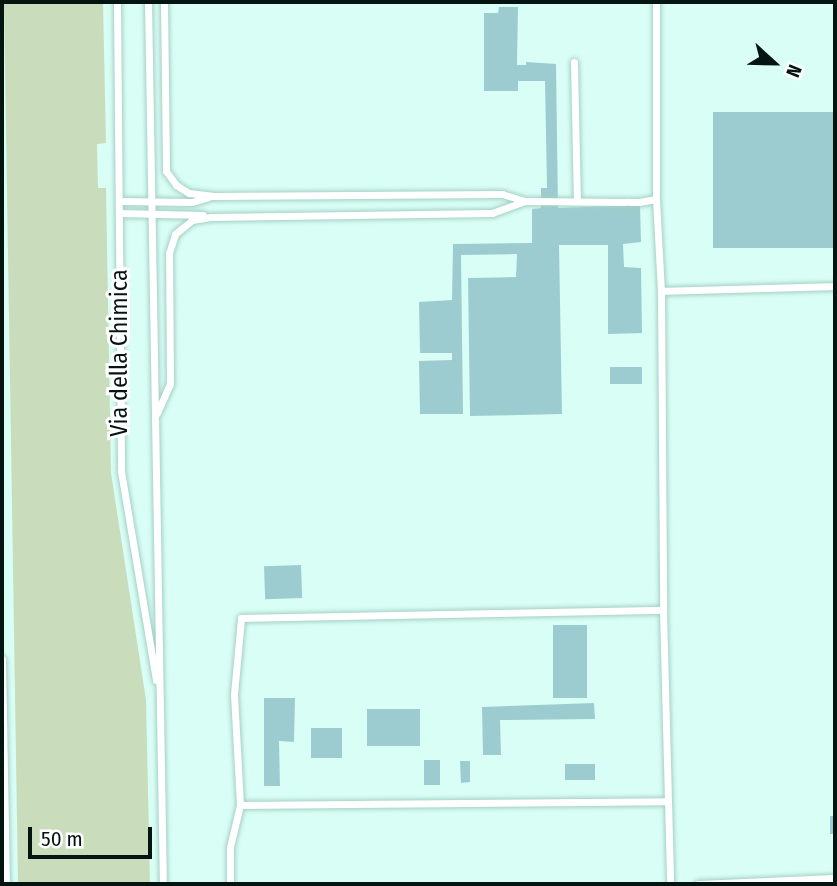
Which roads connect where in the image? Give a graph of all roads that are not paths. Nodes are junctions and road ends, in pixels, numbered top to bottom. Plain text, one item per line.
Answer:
1 (117, 2) edge
2 (148, 2) edge
3 (164, 2) edge
4 (656, 2) edge
5 (574, 62) dead end
6 (212, 196) junction
7 (656, 199) junction
8 (119, 201) junction
9 (525, 201) junction
10 (577, 201) junction
11 (151, 202) junction
12 (120, 213) junction
13 (151, 213) junction
14 (211, 217) junction
15 (835, 286) edge
16 (661, 291) junction
17 (155, 417) junction
18 (663, 610) junction
19 (2, 659) edge
20 (160, 701) junction
21 (666, 801) junction
22 (240, 805) junction
23 (4, 849) edge
24 (835, 877) edge
25 (6, 884) edge
26 (163, 884) edge
27 (230, 884) edge
28 (670, 884) edge
29 (698, 884) edge

1 - 8 lane, Via della Chimica
2 - 11 lane, Via della Chimica
3 - 6 lane
4 - 7 lane
5 - 10 lane
6 - 9 lane
6 - 11 lane
7 - 10 lane
7 - 16 lane
8 - 11 lane
8 - 12 lane, Via della Chimica
9 - 10 lane
9 - 14 lane
11 - 13 lane, Via della Chimica
12 - 13 lane
12 - 20 lane, Via della Chimica
13 - 14 lane
13 - 17 lane, Via della Chimica
14 - 17 lane
15 - 16 lane
16 - 18 lane
17 - 20 lane, Via della Chimica
18 - 21 lane
18 - 22 lane
19 - 23 lane
20 - 26 lane, Via della Chimica
21 - 22 lane
21 - 28 lane
22 - 27 lane
23 - 25 lane
24 - 29 lane

